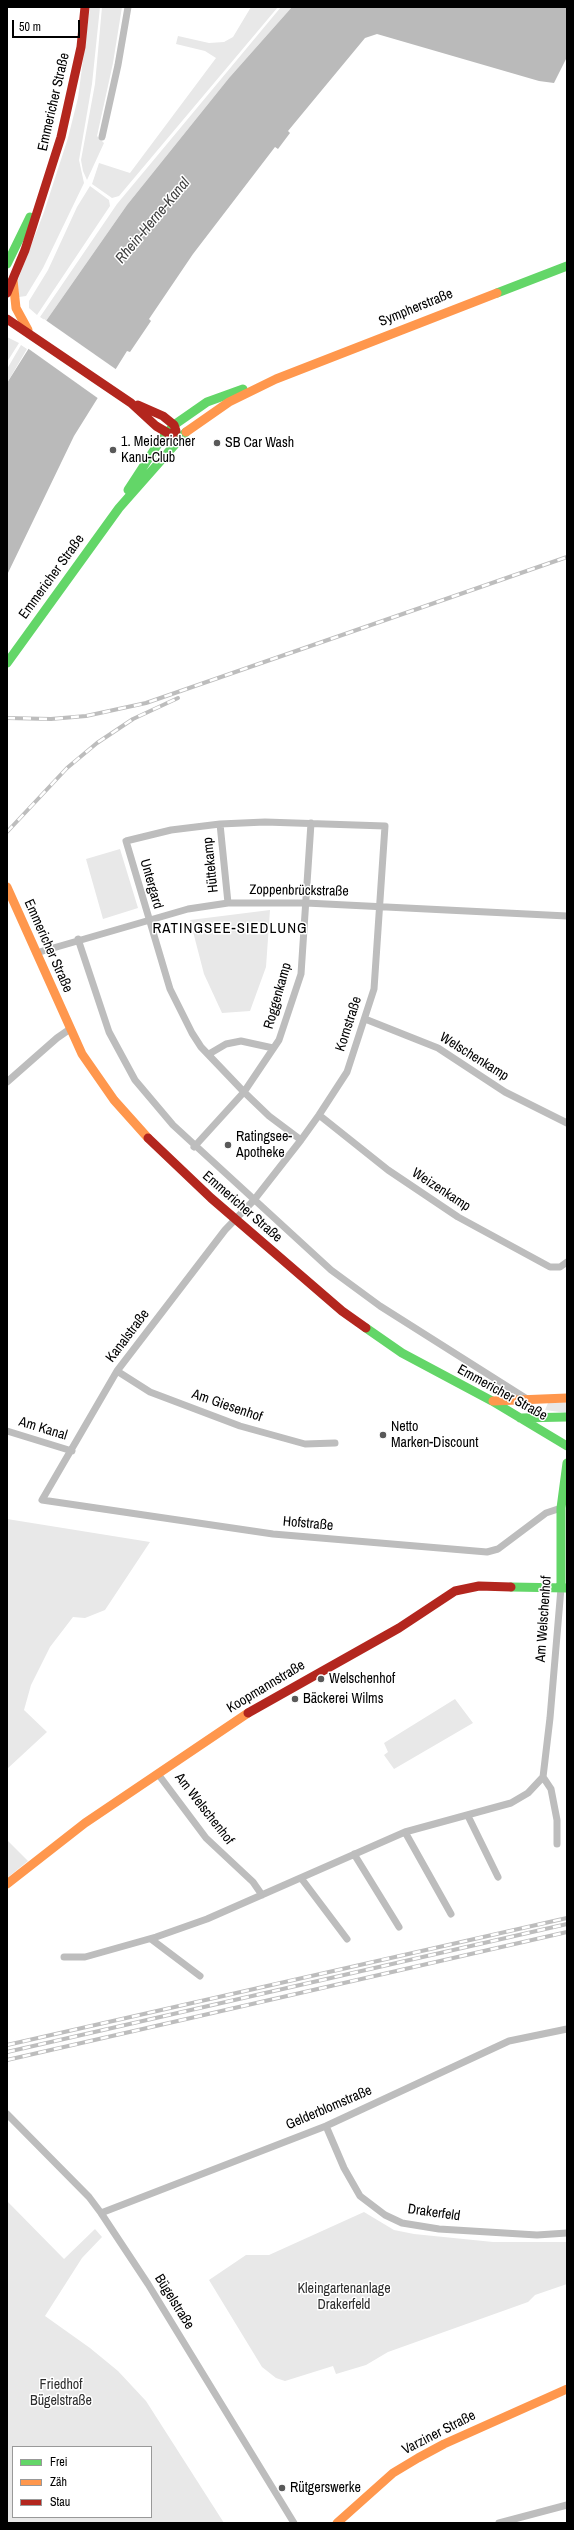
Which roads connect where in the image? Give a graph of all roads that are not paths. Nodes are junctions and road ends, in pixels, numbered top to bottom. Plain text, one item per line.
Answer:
1 (85, 7) edge
2 (128, 7) edge
3 (102, 137) dead end
4 (48, 178) junction
5 (7, 264) edge
6 (567, 266) edge
7 (14, 278) junction
8 (7, 293) edge
9 (7, 319) edge
10 (24, 326) junction
11 (276, 379) junction
12 (131, 403) junction
13 (174, 425) junction
14 (166, 434) junction
15 (179, 438) junction
16 (119, 508) junction
17 (7, 663) edge
18 (311, 823) junction
19 (220, 824) junction
20 (385, 826) joint
21 (7, 887) edge
22 (228, 903) junction
23 (306, 903) junction
24 (379, 907) junction
25 (567, 916) edge
26 (148, 920) junction
27 (78, 939) junction
28 (36, 953) junction
29 (365, 1018) junction
30 (70, 1029) junction
31 (273, 1048) junction
32 (209, 1054) junction
33 (7, 1082) edge
34 (244, 1092) junction
35 (319, 1115) junction
36 (567, 1123) edge
37 (301, 1140) junction
38 (194, 1147) junction
39 (254, 1200) junction
40 (235, 1219) junction
41 (567, 1262) edge
42 (117, 1370) junction
43 (506, 1386) junction
44 (567, 1398) edge
45 (529, 1400) junction
46 (504, 1404) junction
47 (567, 1417) edge
48 (520, 1418) junction
49 (7, 1432) edge
50 (335, 1443) dead end
51 (567, 1446) edge
52 (72, 1451) junction
53 (567, 1463) edge
54 (42, 1500) joint
55 (561, 1508) junction
56 (564, 1588) edge
57 (158, 1774) junction
58 (543, 1777) junction
59 (468, 1816) junction
60 (404, 1832) junction
61 (557, 1844) dead end
62 (354, 1854) junction
63 (498, 1877) dead end
64 (302, 1878) junction
65 (7, 1884) edge
66 (262, 1895) junction
67 (450, 1914) dead end
68 (399, 1927) dead end
69 (152, 1939) junction
70 (347, 1939) dead end
71 (64, 1957) dead end
72 (200, 1976) dead end
73 (567, 2029) edge
74 (7, 2114) edge
75 (326, 2126) junction
76 (102, 2213) junction
77 (567, 2233) edge
78 (567, 2388) edge
79 (567, 2505) edge
80 (294, 2523) edge
81 (337, 2523) edge
82 (499, 2523) edge

1 - 4 main road, Emmericher Straße
2 - 3 street
4 - 5 main road, Emmericher Straße
4 - 7 main road, Emmericher Straße
6 - 11 main road, Sympherstraße
7 - 8 main road, Emmericher Straße
7 - 10 main road, Emmericher Straße
9 - 10 main road
10 - 12 main road
11 - 13 main road, Sympherstraße
11 - 15 main road, Sympherstraße
12 - 13 main road
12 - 14 main road
13 - 14 main road, Emmericher Straße
13 - 15 main road
14 - 15 main road
14 - 16 main road, Emmericher Straße
15 - 16 main road, Emmericher Straße
16 - 17 main road, Emmericher Straße
18 - 19 street, Untergard
18 - 20 street, Untergard
18 - 23 street, Roggenkamp
19 - 22 street, Hüttekamp
19 - 26 street, Untergard
20 - 24 street, Kornstraße
21 - 28 main road, Emmericher Straße
22 - 23 street, Zoppenbrückstraße
22 - 26 street, Zoppenbrückstraße
23 - 24 street, Zoppenbrückstraße
23 - 31 street, Roggenkamp
24 - 25 street, Zoppenbrückstraße
24 - 29 street, Kornstraße
26 - 27 street, Zoppenbrückstraße
26 - 32 street, Untergard
27 - 28 street, Zoppenbrückstraße
27 - 38 street, Emmericher Straße
28 - 30 main road, Emmericher Straße
29 - 35 street, Kornstraße
29 - 36 street, Welschenkamp
30 - 33 street
30 - 40 main road, Emmericher Straße
31 - 32 street
31 - 34 street, Roggenkamp
32 - 34 street, Untergard
34 - 37 street, Untergard
34 - 38 street, Roggenkamp
35 - 37 street, Kornstraße
35 - 41 street, Weizenkamp
37 - 39 street, Kornstraße
38 - 39 street, Emmericher Straße
39 - 40 street, Kanalstraße
39 - 43 street, Emmericher Straße
40 - 42 street, Kanalstraße
40 - 46 main road, Emmericher Straße
42 - 50 street, Am Giesenhof
42 - 52 street, Kanalstraße
43 - 45 street, Emmericher Straße
43 - 46 street
44 - 45 main road
45 - 46 main road
45 - 48 main road
46 - 48 main road, Emmericher Straße
47 - 48 main road
48 - 51 main road, Emmericher Straße
49 - 52 street, Am Kanal
52 - 54 street, Kanalstraße
53 - 55 main road, Am Welschenhof
54 - 55 street, Hofstraße
55 - 56 main road, Am Welschenhof
56 - 57 main road, Koopmannstraße
56 - 58 street, Am Welschenhof
57 - 65 main road, Koopmannstraße
57 - 66 street, Am Welschenhof
58 - 59 street
58 - 61 street
59 - 60 street
59 - 63 street
60 - 62 street
60 - 67 street
62 - 64 street
62 - 68 street
64 - 66 street
64 - 70 street
66 - 69 street
69 - 71 street
69 - 72 street
73 - 75 street, Gelderblomstraße
74 - 76 street, Bügelstraße
75 - 76 street, Gelderblomstraße
75 - 77 street, Drakerfeld
76 - 80 street, Bügelstraße
78 - 81 main road, Varziner Straße
79 - 82 street

